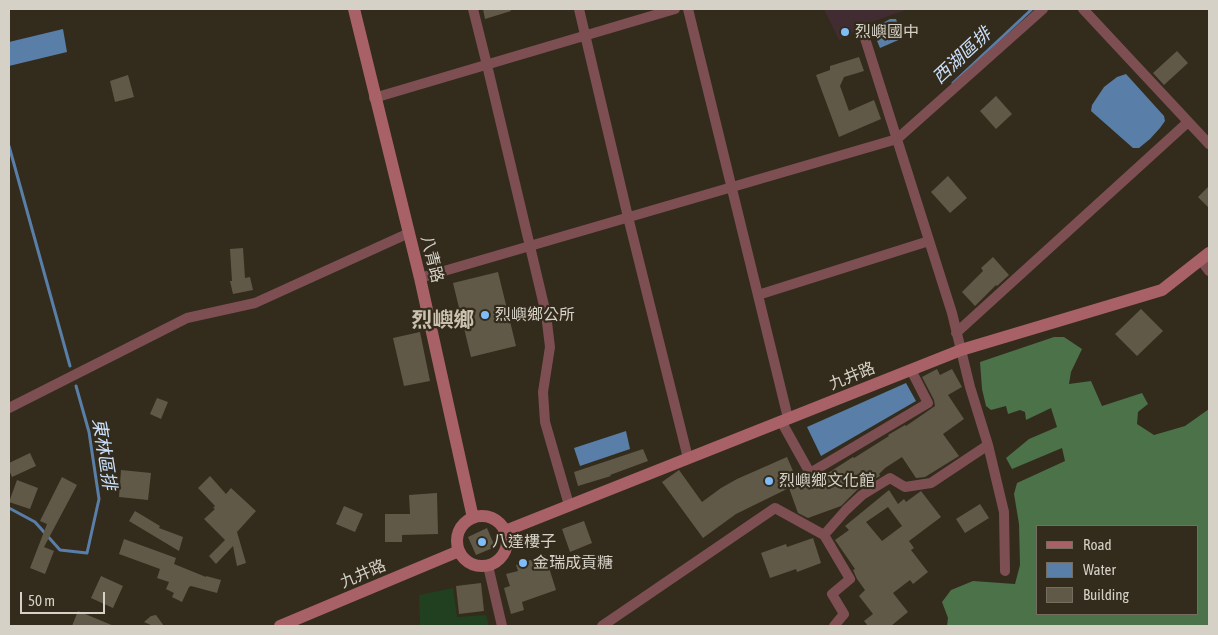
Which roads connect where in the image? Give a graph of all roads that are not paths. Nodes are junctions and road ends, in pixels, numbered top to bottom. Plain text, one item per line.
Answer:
1 (354, 9) edge
2 (472, 9) edge
3 (579, 9) edge
4 (675, 9) edge
5 (688, 9) edge
6 (1042, 9) edge
7 (1083, 9) edge
8 (863, 32) dead end
9 (586, 35) junction
10 (488, 64) junction
11 (374, 98) junction
12 (1188, 122) junction
13 (897, 139) junction
14 (1209, 144) edge
15 (731, 188) junction
16 (628, 217) junction
17 (409, 233) junction
18 (929, 241) junction
19 (531, 246) junction
20 (1205, 256) edge
21 (1209, 271) edge
22 (420, 278) junction
23 (758, 296) junction
24 (956, 333) junction
25 (961, 350) junction
26 (911, 370) junction
27 (9, 408) edge
28 (785, 420) junction
29 (988, 445) junction
30 (688, 458) junction
31 (569, 505) junction
32 (473, 518) junction
33 (505, 531) junction
34 (824, 535) junction
35 (459, 551) junction
36 (488, 566) junction
37 (1005, 571) dead end
38 (280, 626) edge
39 (502, 626) edge
40 (602, 626) edge
41 (834, 626) edge

1 - 11 main road, 八青路
2 - 10 street
3 - 9 street
4 - 9 street
5 - 15 street
6 - 13 street
7 - 12 street
8 - 13 street
9 - 10 street
9 - 16 street
10 - 11 street
10 - 19 street
11 - 17 main road, 八青路
12 - 14 street
12 - 24 street
13 - 15 street
13 - 18 street
15 - 16 street
15 - 23 street
16 - 19 street
16 - 30 street
17 - 22 main road, 八青路
17 - 27 street
18 - 23 street
18 - 24 street
19 - 22 street
19 - 31 street
20 - 21 street
20 - 25 main road, 九井路
22 - 32 main road, 八青路
23 - 28 street
24 - 25 street
25 - 26 main road, 九井路
25 - 29 street
26 - 28 main road, 九井路
26 - 28 street
28 - 30 main road, 九井路
29 - 34 street
29 - 37 street
30 - 31 main road, 九井路
31 - 33 main road, 九井路
32 - 33 main road
32 - 35 main road
33 - 36 main road
34 - 40 street
34 - 41 street
35 - 36 main road
35 - 38 main road, 九井路
36 - 39 street

